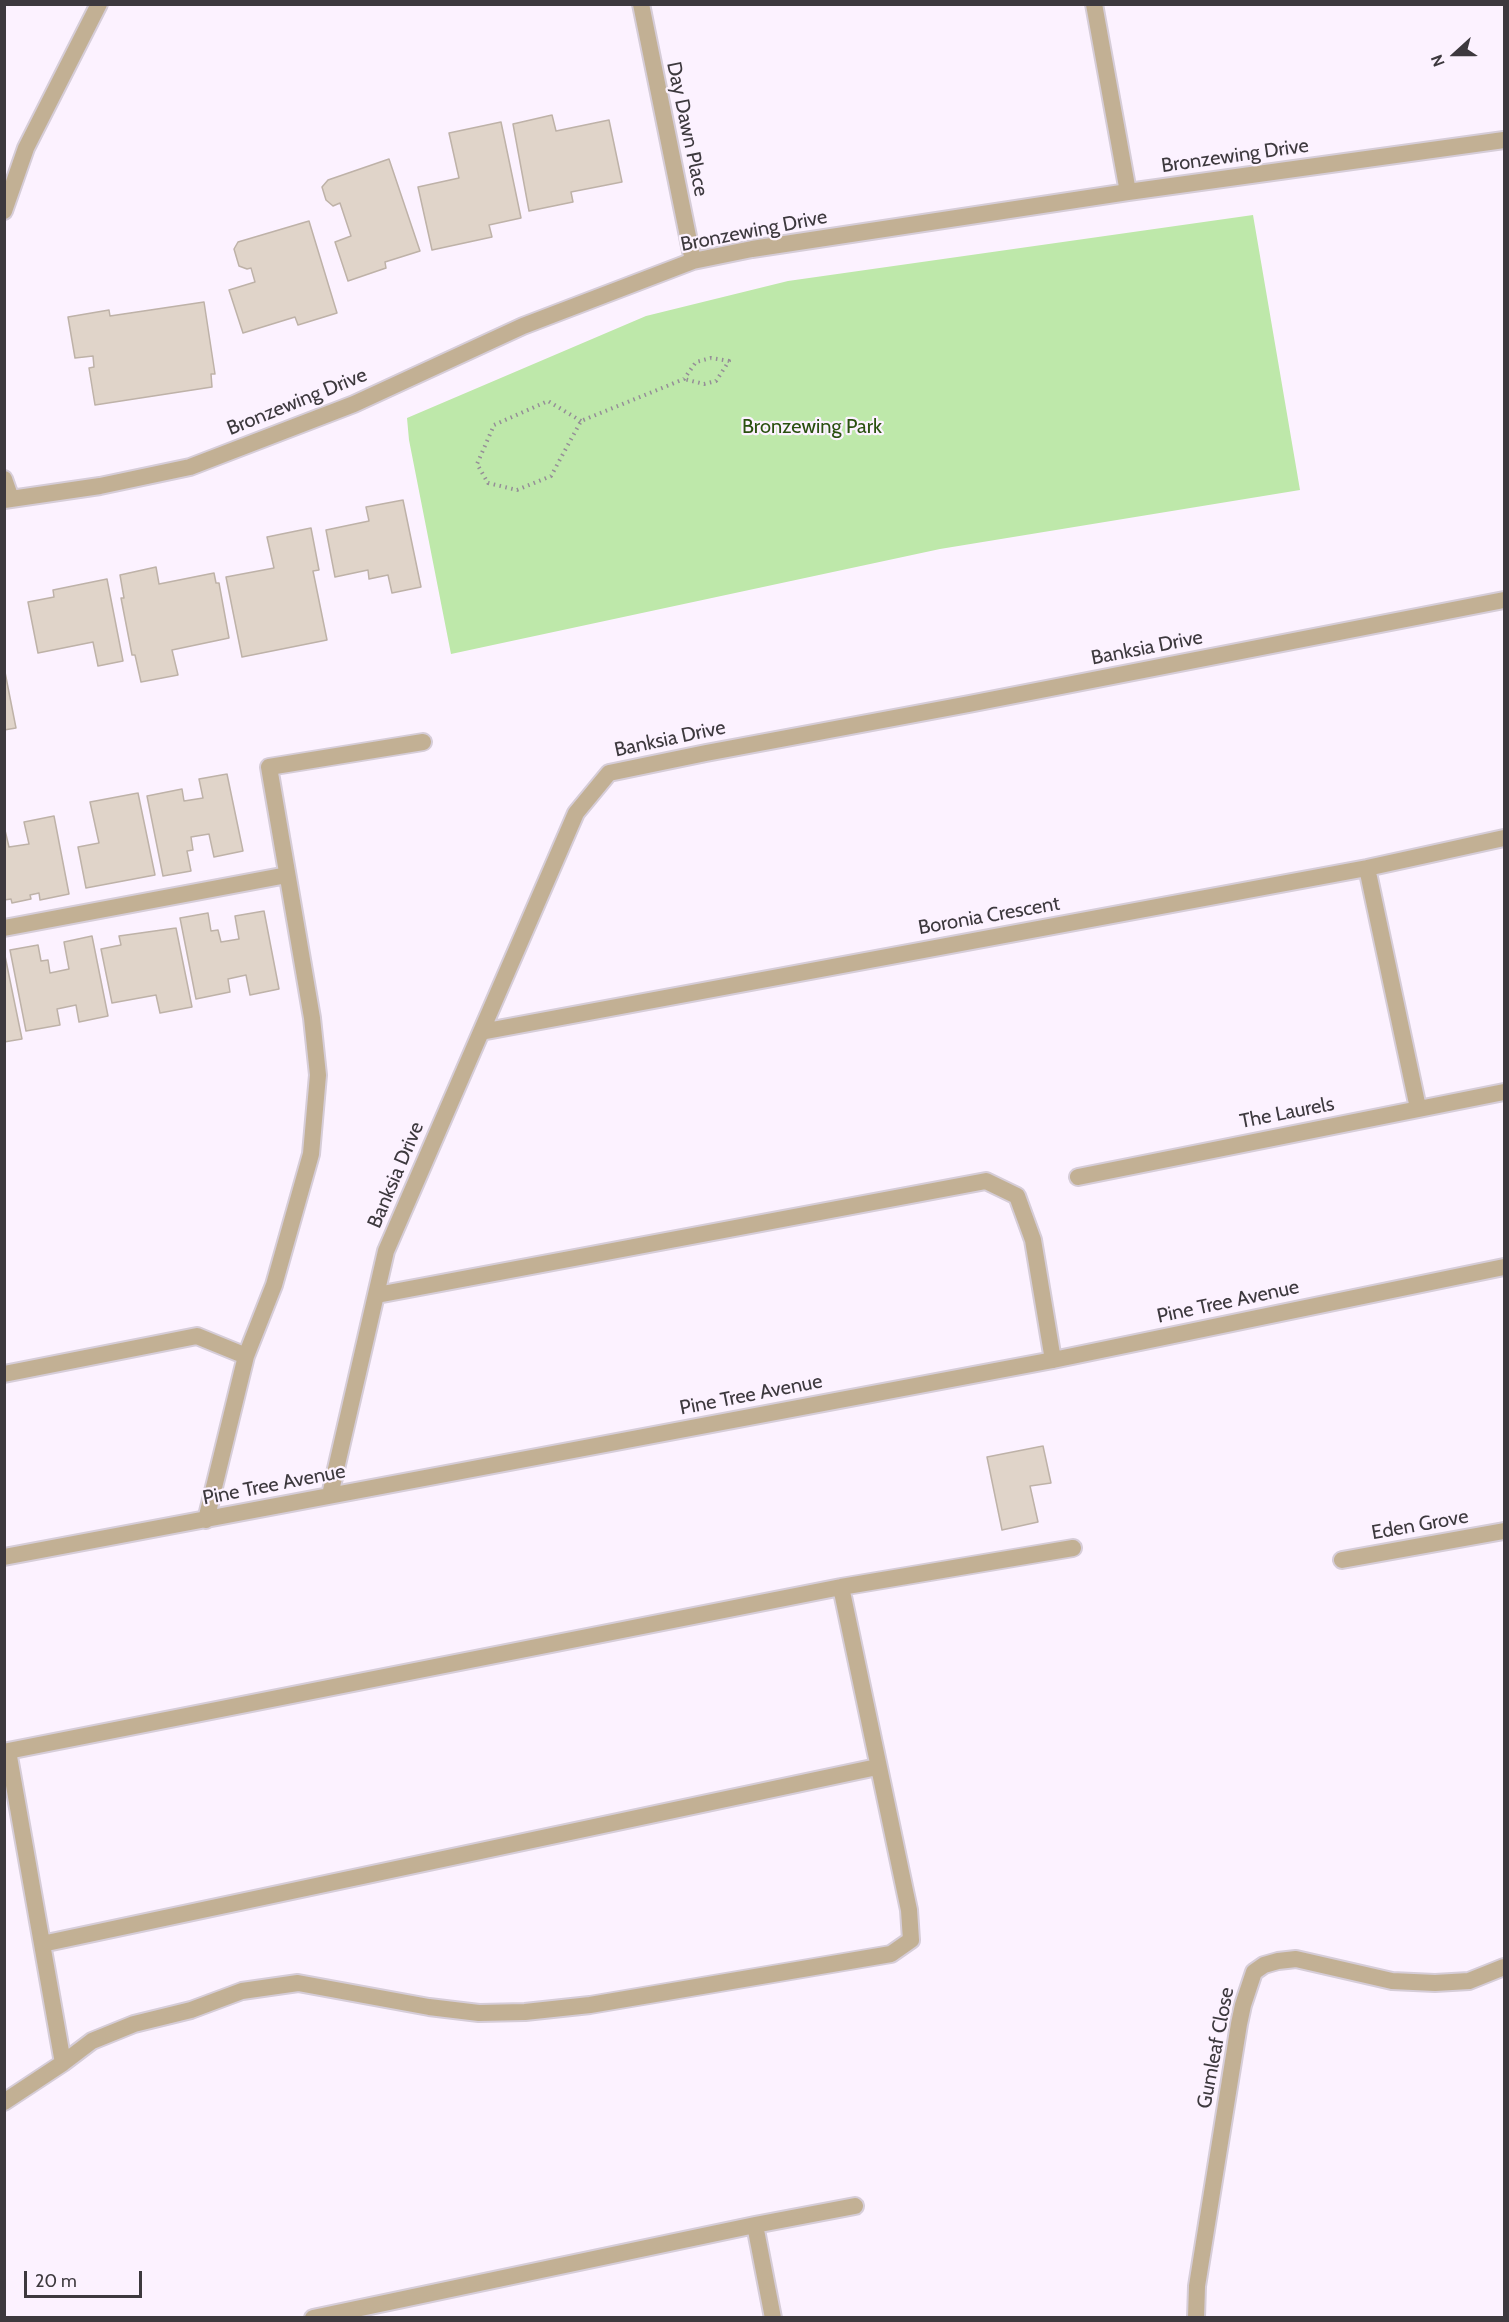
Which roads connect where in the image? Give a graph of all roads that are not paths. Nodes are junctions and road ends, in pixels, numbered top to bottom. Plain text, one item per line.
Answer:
1 (99, 4) edge
2 (641, 4) edge
3 (1094, 4) edge
4 (1504, 140) edge
5 (1128, 192) junction
6 (4, 210) edge
7 (693, 261) junction
8 (4, 479) edge
9 (8, 499) edge
10 (1504, 600) edge
11 (423, 742) dead end
12 (1504, 838) edge
13 (1367, 868) junction
14 (287, 875) junction
15 (4, 928) edge
16 (481, 1032) junction
17 (1504, 1092) edge
18 (1418, 1108) junction
19 (1078, 1177) dead end
20 (1504, 1267) edge
21 (377, 1295) junction
22 (246, 1356) junction
23 (1053, 1360) junction
24 (4, 1374) edge
25 (330, 1495) junction
26 (206, 1520) junction
27 (1504, 1531) edge
28 (1073, 1548) dead end
29 (4, 1557) edge
30 (1342, 1560) dead end
31 (841, 1587) junction
32 (877, 1767) junction
33 (42, 1944) junction
34 (1504, 1967) edge
35 (63, 2063) junction
36 (4, 2102) edge
37 (855, 2206) dead end
38 (755, 2225) junction
39 (313, 2318) edge
40 (773, 2318) edge
41 (1196, 2318) edge

1 - 6 street
2 - 7 street, Day Dawn Place
3 - 5 street
4 - 5 street, Bronzewing Drive
5 - 7 street, Bronzewing Drive
7 - 9 street, Bronzewing Drive
8 - 9 street, Bronzewing Drive
10 - 16 street, Banksia Drive
11 - 14 street
12 - 13 street, Boronia Crescent
13 - 16 street, Boronia Crescent
13 - 18 street
14 - 15 street
14 - 22 street
16 - 21 street, Banksia Drive
17 - 18 street, The Laurels
18 - 19 street, The Laurels
20 - 23 street, Pine Tree Avenue
21 - 23 street
21 - 25 street, Banksia Drive
22 - 24 street
22 - 26 street
23 - 25 street, Pine Tree Avenue
25 - 26 street, Pine Tree Avenue
26 - 29 street, Pine Tree Avenue
27 - 30 street, Eden Grove
28 - 31 street
31 - 32 street
31 - 33 street
32 - 33 street
32 - 35 street
33 - 35 street
34 - 41 street, Gumleaf Close
35 - 36 street
37 - 38 street
38 - 39 street
38 - 40 street

